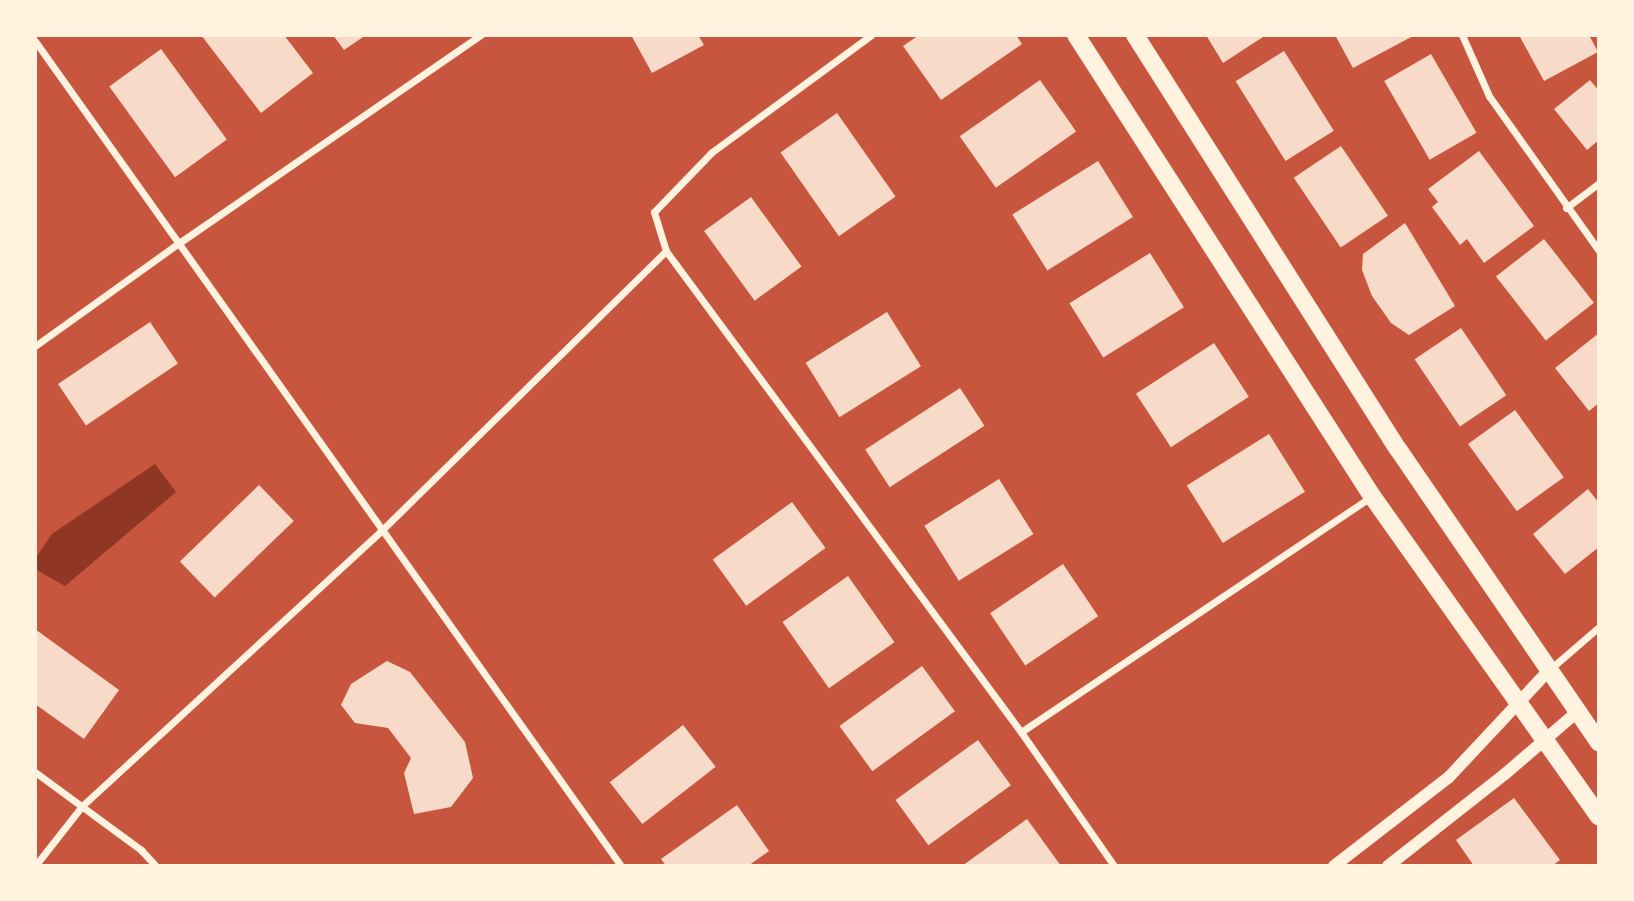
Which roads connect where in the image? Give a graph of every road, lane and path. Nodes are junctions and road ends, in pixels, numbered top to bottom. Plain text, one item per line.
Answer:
1 (481, 35) edge
2 (871, 35) edge
3 (1076, 35) edge
4 (1135, 35) edge
5 (1462, 35) edge
6 (35, 41) edge
7 (1599, 183) edge
8 (1566, 208) junction
9 (179, 243) junction
10 (666, 251) junction
11 (1599, 251) edge
12 (35, 346) edge
13 (1372, 496) junction
14 (383, 529) junction
15 (1599, 627) edge
16 (1549, 670) junction
17 (1518, 700) junction
18 (1577, 712) junction
19 (1021, 732) junction
20 (1545, 740) junction
21 (1599, 743) edge
22 (35, 772) edge
23 (82, 806) junction
24 (1599, 817) edge
25 (35, 866) edge
26 (156, 866) edge
27 (621, 866) edge
28 (1114, 866) edge
29 (1334, 866) edge
30 (1388, 866) edge

1 - 9 street
2 - 10 street
3 - 13 main road
4 - 16 main road
5 - 8 street
6 - 9 street
7 - 8 street
8 - 11 street
9 - 12 street
9 - 14 street
10 - 14 street
10 - 19 street
13 - 17 main road
13 - 19 street
14 - 23 street
14 - 27 street
15 - 16 street
16 - 17 street
16 - 18 main road
17 - 20 main road
17 - 29 street
18 - 20 street
18 - 21 main road
19 - 28 street
20 - 24 main road
20 - 30 street
22 - 23 street
23 - 25 street
23 - 26 street

